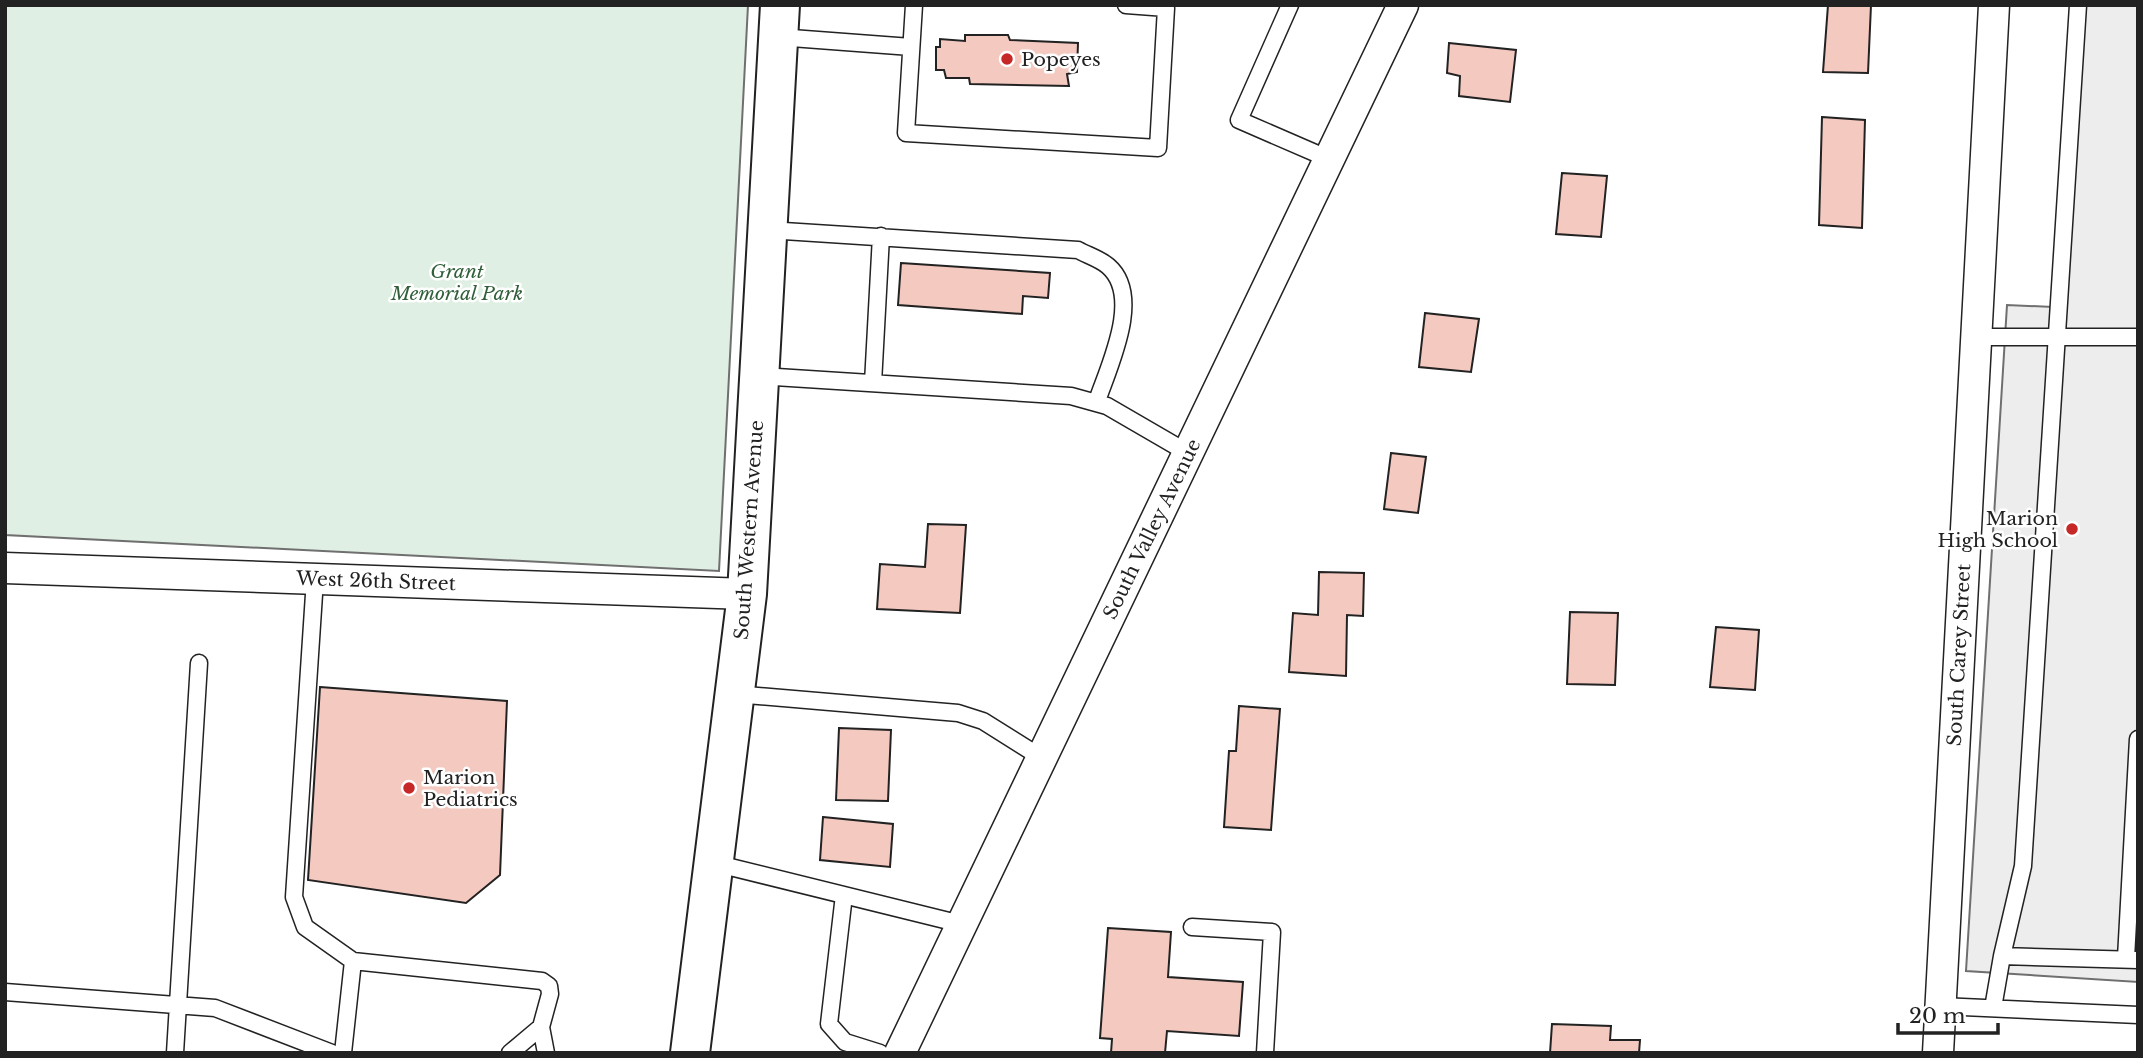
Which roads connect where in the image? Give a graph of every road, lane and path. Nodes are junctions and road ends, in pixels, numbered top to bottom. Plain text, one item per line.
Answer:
1 (914, 5) edge
2 (1126, 5) edge
3 (1290, 5) edge
4 (1403, 5) edge
5 (1994, 5) edge
6 (2078, 5) edge
7 (1166, 6) edge
8 (779, 21) edge
9 (911, 47) junction
10 (1329, 159) junction
11 (768, 230) junction
12 (881, 236) junction
13 (1976, 337) junction
14 (2057, 337) junction
15 (2138, 337) edge
16 (760, 376) junction
17 (873, 383) junction
18 (1097, 401) junction
19 (1188, 453) junction
20 (5, 568) edge
21 (315, 579) junction
22 (747, 594) junction
23 (199, 663) dead end
24 (735, 694) junction
25 (2138, 739) edge
26 (1042, 758) junction
27 (714, 863) junction
28 (844, 895) junction
29 (961, 924) junction
30 (1192, 927) dead end
31 (2002, 956) junction
32 (2132, 959) edge
33 (353, 961) junction
34 (5, 992) edge
35 (177, 1004) junction
36 (1941, 1006) junction
37 (1993, 1008) junction
38 (2138, 1015) edge
39 (541, 1027) junction
40 (174, 1053) edge
41 (332, 1053) edge
42 (343, 1053) edge
43 (510, 1053) edge
44 (546, 1053) edge
45 (690, 1053) edge
46 (880, 1053) edge
47 (900, 1053) edge
48 (1265, 1053) edge
49 (1938, 1053) edge

1 - 9 lane
2 - 7 lane
3 - 10 lane
4 - 10 street, South Valley Avenue
5 - 13 street, South Carey Street
6 - 14 lane
7 - 9 lane
8 - 9 lane
8 - 11 highway, South Western Avenue
10 - 19 street, South Valley Avenue
11 - 12 lane
11 - 16 highway, South Western Avenue
12 - 17 lane
12 - 18 lane
13 - 14 lane
13 - 36 street, South Carey Street
14 - 15 lane
14 - 31 lane
16 - 17 lane
16 - 22 highway, South Western Avenue
17 - 18 lane
18 - 19 lane
19 - 26 street, South Valley Avenue
20 - 21 street, West 26th Street
21 - 22 street, West 26th Street
21 - 33 lane
22 - 24 highway, South Western Avenue
23 - 35 lane
24 - 26 lane
24 - 27 highway, South Western Avenue
25 - 32 lane
26 - 29 street, South Valley Avenue
27 - 28 lane
27 - 45 highway, South Western Avenue
28 - 29 lane
28 - 46 lane
29 - 47 street, South Valley Avenue
30 - 48 lane
31 - 32 lane
31 - 37 lane
33 - 39 lane
33 - 42 lane
34 - 35 lane
35 - 40 lane
35 - 41 lane
36 - 37 lane
36 - 49 street, South Carey Street
37 - 38 lane
39 - 43 lane
39 - 44 lane

